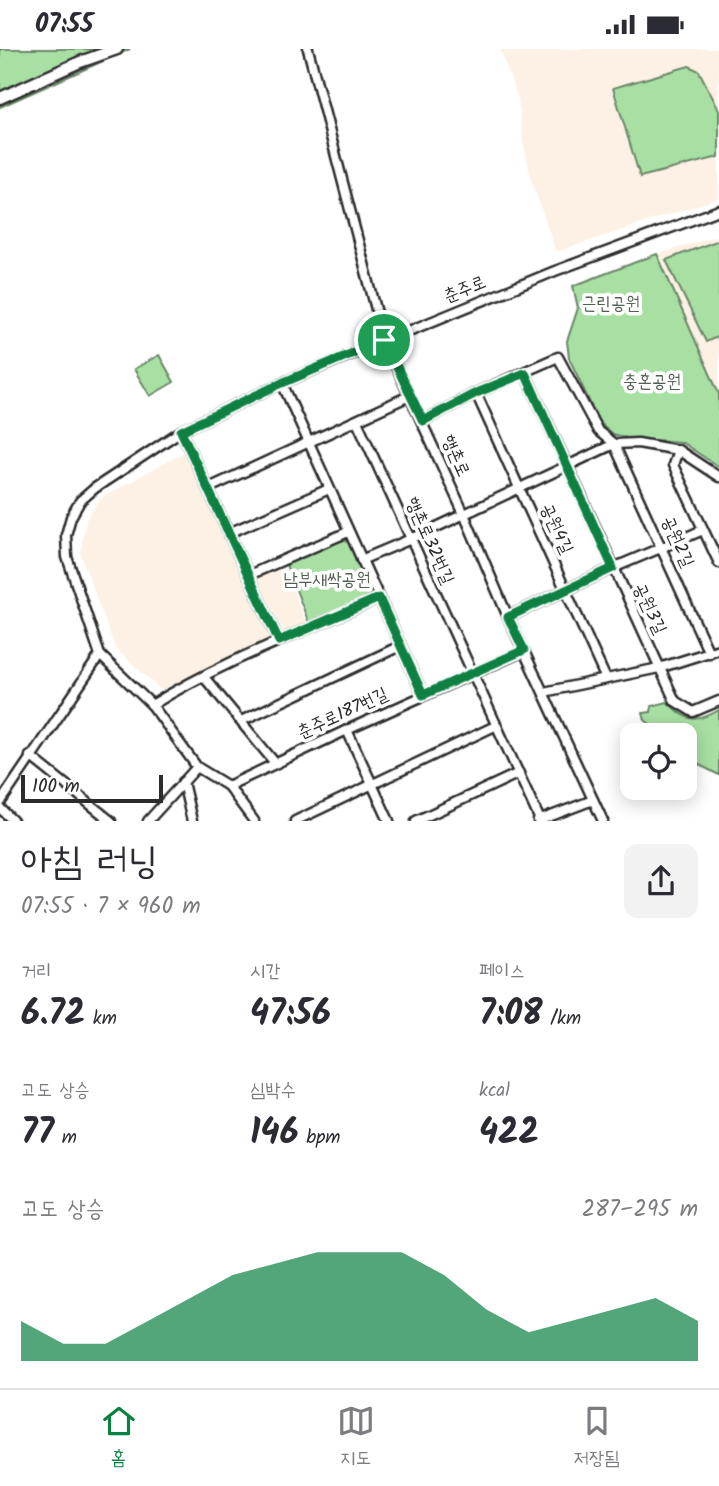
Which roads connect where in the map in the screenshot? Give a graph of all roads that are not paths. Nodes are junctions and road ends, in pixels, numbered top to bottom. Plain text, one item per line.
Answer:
1 (117, 49) edge
2 (308, 49) edge
3 (0, 98) edge
4 (719, 210) edge
5 (384, 340) junction
6 (525, 373) junction
7 (282, 383) junction
8 (476, 393) junction
9 (409, 396) junction
10 (357, 421) junction
11 (423, 421) junction
12 (181, 431) junction
13 (307, 443) junction
14 (614, 444) junction
15 (678, 450) junction
16 (567, 468) junction
17 (719, 478) edge
18 (209, 488) junction
19 (329, 489) junction
20 (520, 489) junction
21 (464, 514) junction
22 (703, 530) junction
23 (348, 532) junction
24 (229, 533) junction
25 (411, 539) junction
26 (662, 547) junction
27 (361, 560) junction
28 (719, 563) edge
29 (613, 568) junction
30 (249, 575) junction
31 (567, 591) junction
32 (379, 598) junction
33 (508, 617) junction
34 (279, 641) junction
35 (400, 646) junction
36 (719, 649) edge
37 (524, 650) junction
38 (709, 653) junction
39 (100, 655) junction
40 (659, 668) junction
41 (472, 675) junction
42 (204, 677) junction
43 (606, 679) junction
44 (544, 692) junction
45 (423, 695) junction
46 (719, 701) edge
47 (152, 705) junction
48 (241, 721) junction
49 (495, 726) junction
50 (346, 730) junction
51 (30, 756) junction
52 (275, 763) junction
53 (197, 767) junction
54 (519, 773) junction
55 (183, 782) junction
56 (372, 784) junction
57 (228, 786) junction
58 (2, 792) edge
59 (593, 800) junction
60 (0, 805) edge
61 (539, 820) edge
62 (13, 821) edge
63 (111, 821) edge
64 (148, 821) edge
65 (192, 821) edge
66 (254, 821) edge
67 (295, 821) edge
68 (389, 821) edge
69 (416, 821) edge
70 (603, 821) edge

1 - 3 street
2 - 5 street, 행촌로
4 - 5 street, 춘주로
5 - 7 street, 춘주로
5 - 9 street, 행촌로
6 - 8 street
6 - 14 street, 공원2길
6 - 16 street, 공원3길
7 - 12 street, 춘주로
7 - 13 street
8 - 11 street
8 - 20 street, 공원4길
9 - 10 street
9 - 11 street, 행촌로
10 - 13 street
10 - 25 street, 행촌로32번길
11 - 21 street, 행촌로
12 - 18 street
12 - 39 street, 춘주로
13 - 18 street
13 - 19 street
14 - 15 street
14 - 16 street
14 - 26 street, 공원2길
15 - 17 street
15 - 22 street
16 - 20 street
16 - 29 street, 공원3길
18 - 24 street
19 - 23 street
19 - 24 street
20 - 21 street
20 - 31 street, 공원4길
21 - 25 street
21 - 33 street, 행촌로
22 - 26 street
22 - 28 street
23 - 27 street
23 - 30 street
24 - 30 street
25 - 27 street
25 - 41 street, 행촌로32번길
26 - 29 street
26 - 38 street, 공원2길
27 - 32 street
29 - 31 street
29 - 40 street, 공원3길
30 - 34 street
31 - 33 street
31 - 43 street, 공원4길
32 - 34 street
32 - 35 street
33 - 37 street, 행촌로
34 - 42 street
35 - 45 street
35 - 48 street
36 - 38 street
37 - 41 street, 춘주로187번길
37 - 44 street, 행촌로
38 - 40 street
39 - 47 street, 춘주로
39 - 51 street
40 - 43 street
40 - 46 street, 공원3길
41 - 45 street, 춘주로187번길
41 - 49 street
42 - 47 street
42 - 48 street
43 - 44 street
44 - 59 street, 행촌로
45 - 50 street, 춘주로187번길
47 - 53 street, 춘주로
48 - 52 street
49 - 54 street
49 - 56 street
50 - 52 street, 춘주로187번길
50 - 56 street
51 - 58 street
51 - 63 street
52 - 57 street, 춘주로187번길
53 - 55 street
53 - 57 street, 춘주로
54 - 61 street
54 - 69 street
55 - 64 street
55 - 65 street
56 - 67 street
56 - 68 street
57 - 66 street, 춘주로
58 - 60 street
59 - 61 street
59 - 70 street, 행촌로
60 - 62 street

